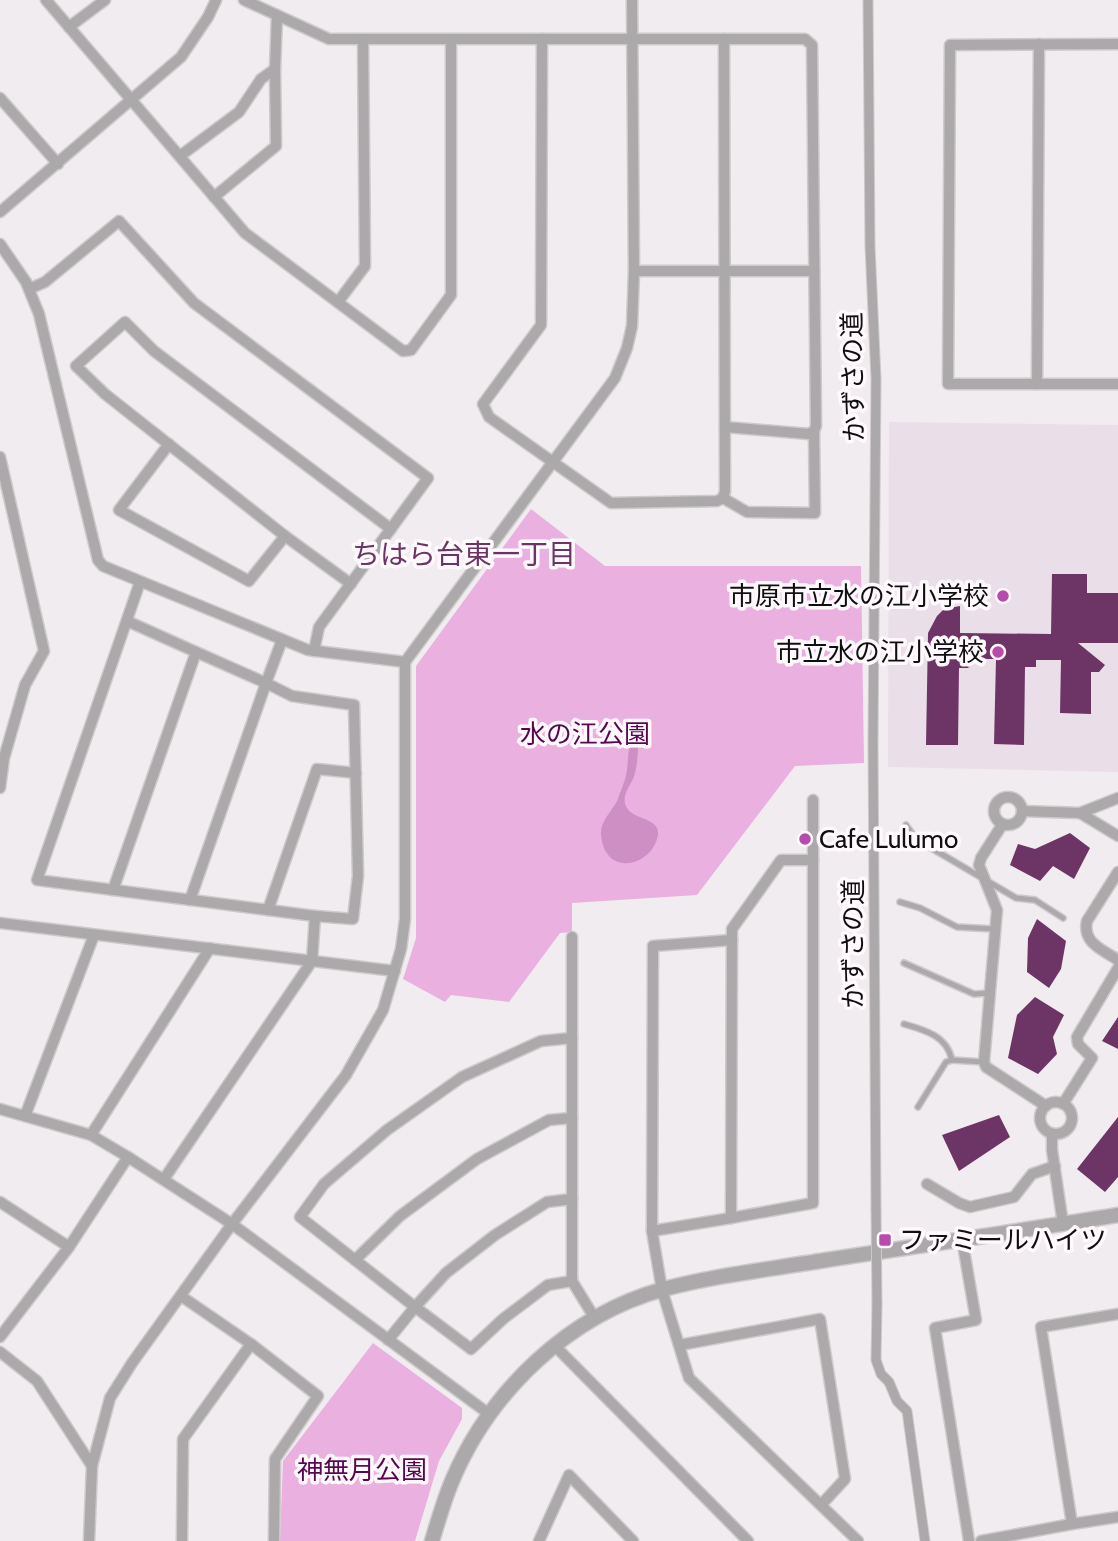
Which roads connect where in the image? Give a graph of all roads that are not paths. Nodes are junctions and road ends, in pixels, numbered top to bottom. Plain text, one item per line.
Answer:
1 (46, 0) edge
2 (105, 0) edge
3 (216, 0) edge
4 (244, 0) edge
5 (632, 0) edge
6 (868, 0) edge
7 (277, 15) junction
8 (69, 27) junction
9 (633, 38) junction
10 (724, 38) junction
11 (542, 39) junction
12 (363, 40) junction
13 (451, 40) junction
14 (1039, 44) junction
15 (1118, 44) edge
16 (275, 68) junction
17 (0, 98) edge
18 (132, 100) junction
19 (180, 156) junction
20 (58, 164) junction
21 (214, 197) junction
22 (0, 212) edge
23 (0, 244) edge
24 (634, 271) junction
25 (725, 271) junction
26 (814, 271) junction
27 (29, 289) junction
28 (338, 302) junction
29 (1037, 384) junction
30 (1118, 384) edge
31 (725, 427) junction
32 (814, 431) junction
33 (169, 444) junction
34 (0, 457) edge
35 (553, 463) junction
36 (723, 498) junction
37 (391, 529) junction
38 (285, 536) junction
39 (140, 582) junction
40 (351, 584) junction
41 (127, 621) junction
42 (282, 640) junction
43 (314, 651) junction
44 (196, 652) junction
45 (405, 662) junction
46 (266, 683) junction
47 (356, 774) junction
48 (0, 788) edge
49 (1118, 798) edge
50 (813, 800) dead end
51 (1022, 811) junction
52 (1080, 813) junction
53 (906, 825) dead end
54 (1002, 825) junction
55 (1118, 836) edge
56 (813, 860) junction
57 (1118, 872) edge
58 (982, 876) junction
59 (113, 890) junction
60 (190, 900) junction
61 (900, 902) dead end
62 (268, 910) junction
63 (315, 916) junction
64 (1063, 918) dead end
65 (0, 923) edge
66 (994, 929) junction
67 (94, 934) junction
68 (572, 937) dead end
69 (732, 940) junction
70 (210, 948) junction
71 (1118, 960) edge
72 (312, 961) junction
73 (904, 962) dead end
74 (1118, 968) edge
75 (395, 971) junction
76 (990, 993) junction
77 (904, 1024) dead end
78 (572, 1038) junction
79 (952, 1060) junction
80 (984, 1062) junction
81 (1063, 1104) junction
82 (1046, 1106) junction
83 (918, 1107) dead end
84 (0, 1109) edge
85 (24, 1116) junction
86 (572, 1118) junction
87 (1052, 1134) junction
88 (91, 1135) junction
89 (128, 1157) junction
90 (1055, 1166) junction
91 (164, 1180) junction
92 (927, 1184) dead end
93 (572, 1199) junction
94 (0, 1202) edge
95 (1118, 1215) edge
96 (731, 1218) junction
97 (232, 1224) junction
98 (1063, 1224) junction
99 (652, 1230) junction
100 (962, 1239) junction
101 (69, 1247) junction
102 (355, 1260) junction
103 (572, 1281) junction
104 (662, 1290) junction
105 (181, 1296) junction
106 (415, 1307) junction
107 (1118, 1314) edge
108 (594, 1317) junction
109 (0, 1337) edge
110 (388, 1340) junction
111 (251, 1344) junction
112 (554, 1345) junction
113 (680, 1345) junction
114 (0, 1352) edge
115 (489, 1414) junction
116 (92, 1466) junction
117 (821, 1505) junction
118 (1118, 1517) edge
119 (1072, 1524) junction
120 (89, 1541) edge
121 (182, 1541) edge
122 (274, 1541) edge
123 (433, 1541) edge
124 (539, 1541) edge
125 (633, 1541) edge
126 (748, 1541) edge
127 (858, 1541) edge
128 (925, 1541) edge
129 (969, 1541) edge
130 (981, 1541) edge

1 - 8 street
2 - 8 street
3 - 18 street
4 - 7 street
5 - 9 street
6 - 128 street, かずさの道, bridge
7 - 12 street
7 - 16 street
8 - 18 street
9 - 10 street
9 - 11 street
9 - 24 street
10 - 25 street
10 - 26 street
11 - 13 street
11 - 35 street
12 - 13 street
12 - 28 street
13 - 28 street
14 - 15 street
14 - 29 street
14 - 29 street
16 - 19 street
16 - 21 street
17 - 20 street
18 - 19 street
18 - 20 street
19 - 21 street
20 - 22 street
21 - 28 street
23 - 27 street
24 - 25 street
24 - 35 street
25 - 26 street
25 - 31 street
26 - 32 street
27 - 37 street
27 - 39 street
29 - 30 street
31 - 32 street
31 - 36 street
32 - 36 street
33 - 37 street
33 - 38 street
33 - 38 street
34 - 48 street
35 - 36 street
35 - 45 street
37 - 40 street
38 - 40 street
39 - 41 street
39 - 42 street
40 - 43 street
41 - 44 street
41 - 59 street
42 - 43 street
42 - 46 street
43 - 45 street
44 - 46 street
44 - 59 street
45 - 75 street
46 - 47 street
46 - 60 street
47 - 62 street
47 - 63 street
49 - 52 street
50 - 56 street
51 - 52 street
51 - 54 street
51 - 54 street
52 - 55 street
53 - 58 lane
54 - 58 street
56 - 69 street
56 - 96 street
57 - 71 street
58 - 64 lane
58 - 66 street
59 - 60 street
60 - 62 street
61 - 66 lane
62 - 63 street
63 - 72 street
65 - 67 street
66 - 76 street
67 - 70 street
67 - 85 street
68 - 78 street
69 - 96 street
69 - 99 street
70 - 72 street
70 - 88 street
72 - 75 street
72 - 91 street
73 - 76 lane
74 - 81 street
75 - 97 street
76 - 80 street
77 - 79 lane
78 - 86 street
78 - 102 street
79 - 80 lane
79 - 83 lane
80 - 82 street
81 - 82 street
81 - 87 street
82 - 87 street
84 - 85 street
85 - 88 street
86 - 93 street
86 - 102 street
87 - 90 street
88 - 89 street
89 - 91 street
89 - 101 street
90 - 92 street
90 - 98 street
91 - 97 street
93 - 103 street
93 - 106 street
94 - 101 street
95 - 98 street
96 - 99 street
97 - 105 street
97 - 110 street
98 - 100 street
99 - 104 street
100 - 104 street
100 - 129 street
101 - 109 street
102 - 106 street
103 - 106 street
103 - 108 street
104 - 108 street
104 - 113 street
105 - 111 street
105 - 116 street
106 - 110 street
107 - 119 street
108 - 112 street
110 - 115 street
111 - 121 street
111 - 122 street
112 - 115 street
112 - 126 street
113 - 117 street
113 - 117 street
114 - 116 street
115 - 123 street
116 - 120 street
117 - 127 street
118 - 119 street
119 - 130 street
124 - 125 street

